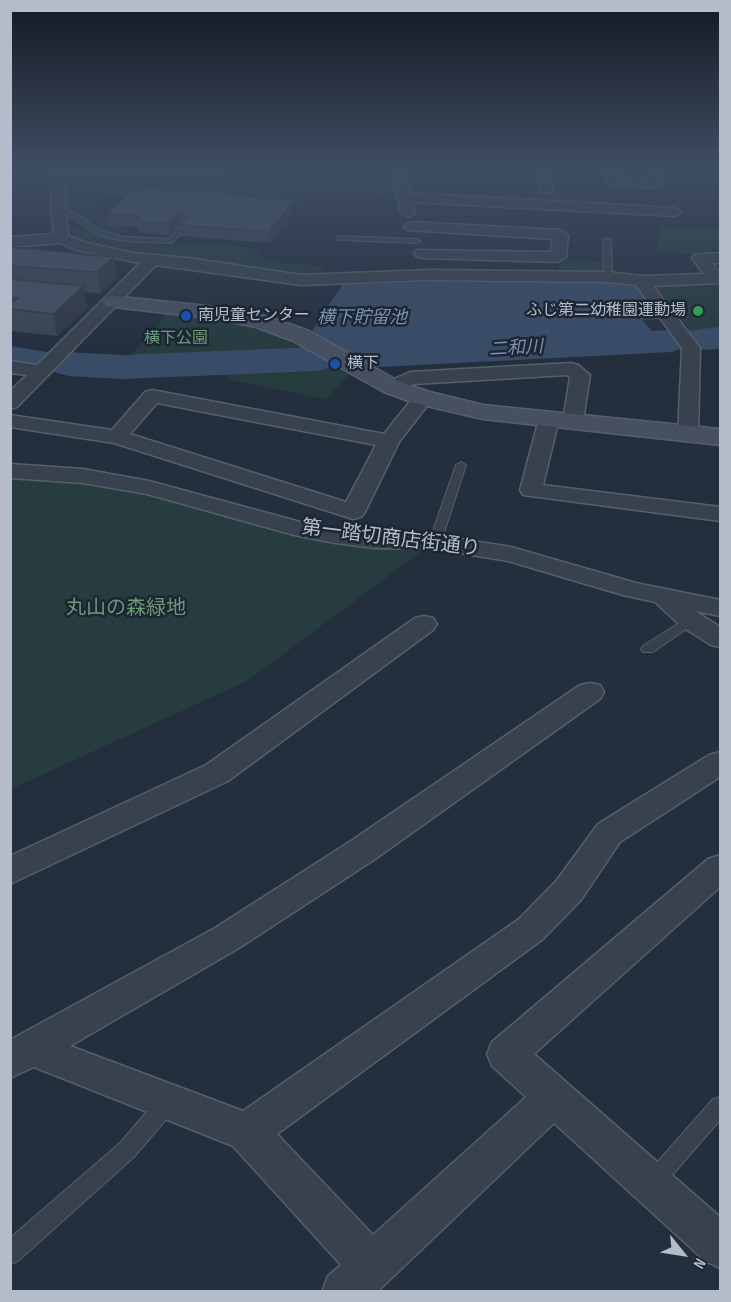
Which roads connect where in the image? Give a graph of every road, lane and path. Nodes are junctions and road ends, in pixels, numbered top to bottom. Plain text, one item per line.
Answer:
1 (61, 229) edge
2 (95, 229) edge
3 (182, 229) edge
4 (413, 229) edge
5 (62, 238) junction
6 (341, 238) dead end
7 (416, 240) junction
8 (607, 240) dead end
9 (10, 242) edge
10 (720, 258) edge
11 (151, 261) junction
12 (430, 275) junction
13 (608, 277) junction
14 (718, 278) edge
15 (641, 281) junction
16 (101, 301) junction
17 (49, 365) junction
18 (10, 367) edge
19 (393, 387) junction
20 (423, 398) junction
21 (10, 404) edge
22 (561, 420) junction
23 (10, 421) edge
24 (688, 434) junction
25 (117, 437) junction
26 (720, 437) edge
27 (389, 441) junction
28 (461, 465) dead end
29 (10, 471) edge
30 (720, 514) edge
31 (435, 542) junction
32 (664, 597) junction
33 (720, 608) edge
34 (690, 620) junction
35 (424, 624) dead end
36 (720, 639) edge
37 (648, 649) dead end
38 (590, 692) dead end
39 (720, 764) edge
40 (720, 868) edge
41 (10, 871) edge
42 (21, 1054) edge
43 (554, 1097) junction
44 (168, 1102) junction
45 (720, 1106) edge
46 (247, 1132) junction
47 (651, 1184) junction
48 (720, 1246) edge
49 (10, 1253) edge
50 (357, 1278) edge

1 - 5 street
2 - 3 lane
4 - 7 street
5 - 9 street
5 - 11 street
6 - 7 lane
7 - 7 street
7 - 12 street
8 - 13 lane
10 - 14 street
11 - 12 street
11 - 16 street
12 - 13 street
13 - 15 street
14 - 15 street
15 - 24 street
16 - 17 street
16 - 19 street
17 - 18 street
17 - 21 street
19 - 20 street
19 - 22 street
20 - 22 street
20 - 27 street
22 - 24 street
22 - 30 street
23 - 25 street
24 - 26 street
25 - 27 street
25 - 27 street
28 - 31 lane
29 - 31 street, 第一踏切商店街通り
31 - 32 street, 第一踏切商店街通り
32 - 33 street, 第一踏切商店街通り
32 - 34 street
34 - 36 street
34 - 37 lane
35 - 41 street
38 - 42 street
39 - 46 street
40 - 43 street
42 - 44 street
43 - 47 street
43 - 50 street
44 - 46 street
44 - 49 lane
45 - 47 lane
46 - 50 street
47 - 48 street

